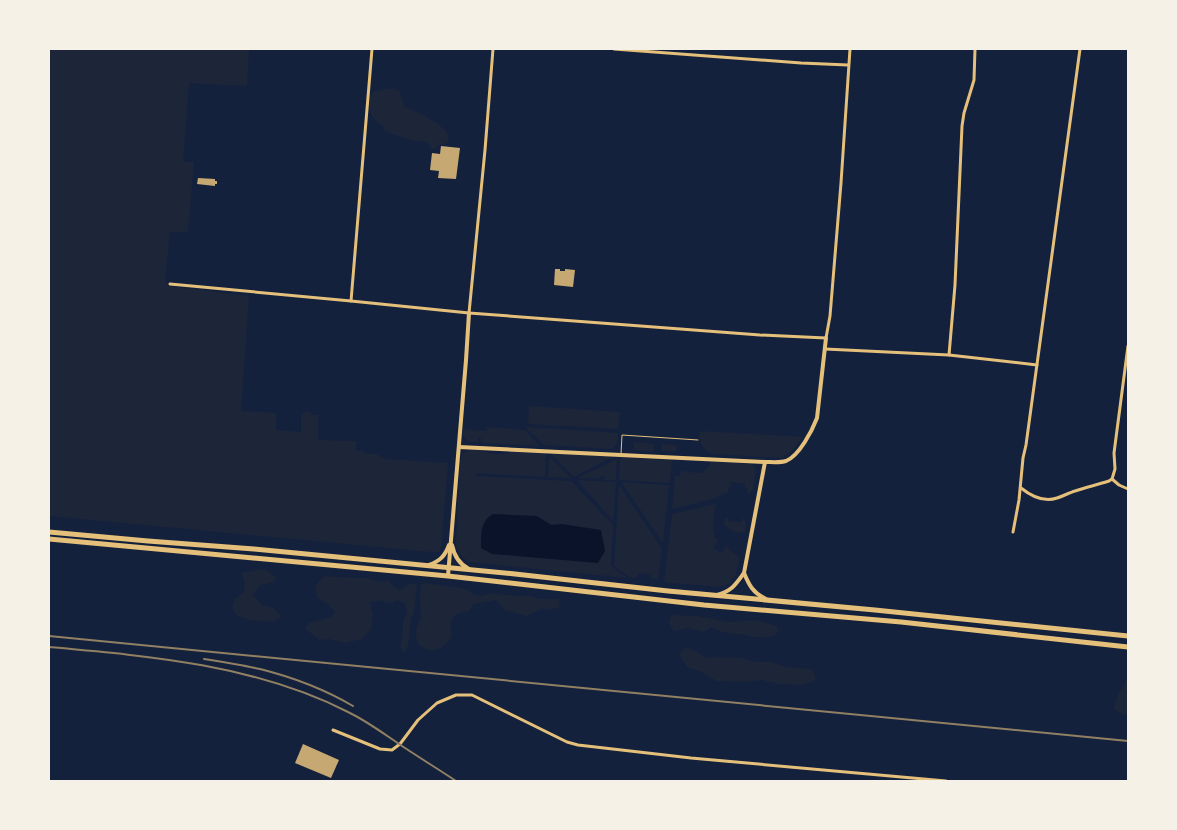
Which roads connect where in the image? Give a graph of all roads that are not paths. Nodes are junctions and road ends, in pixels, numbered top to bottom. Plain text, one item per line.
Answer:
1 (372, 49) edge
2 (493, 49) edge
3 (614, 49) edge
4 (850, 49) edge
5 (975, 49) edge
6 (1080, 49) edge
7 (848, 65) junction
8 (170, 284) dead end
9 (351, 301) junction
10 (469, 313) junction
11 (826, 338) junction
12 (1128, 346) edge
13 (825, 348) junction
14 (949, 355) junction
15 (1128, 357) edge
16 (1037, 365) junction
17 (698, 440) dead end
18 (459, 447) junction
19 (621, 455) junction
20 (766, 462) junction
21 (1112, 478) junction
22 (1021, 488) junction
23 (1128, 489) edge
24 (49, 532) edge
25 (1013, 532) dead end
26 (49, 539) edge
27 (451, 540) junction
28 (426, 566) junction
29 (448, 568) junction
30 (471, 570) junction
31 (744, 573) junction
32 (448, 576) junction
33 (715, 596) junction
34 (770, 600) junction
35 (1128, 632) edge
36 (1118, 635) junction
37 (1128, 636) edge
38 (1128, 647) edge
39 (332, 730) dead end
40 (946, 781) edge

1 - 9 street
2 - 10 street
3 - 7 street
4 - 7 street
5 - 14 street
6 - 16 street
7 - 11 street
8 - 9 street
9 - 10 street
10 - 11 street
10 - 18 street
11 - 13 street
12 - 15 street
13 - 14 street
13 - 20 street
14 - 16 street
15 - 21 street
16 - 22 street
17 - 19 lane
18 - 19 street
18 - 27 street
19 - 20 street
20 - 31 street
21 - 22 street
21 - 23 street
22 - 25 street
24 - 28 main road
26 - 32 main road
27 - 28 street
27 - 29 street
27 - 30 street
28 - 29 main road
29 - 30 main road
29 - 32 street
30 - 33 main road
31 - 33 street
31 - 34 street
32 - 38 main road
33 - 34 main road
34 - 36 main road
35 - 36 street
36 - 37 main road
39 - 40 street

